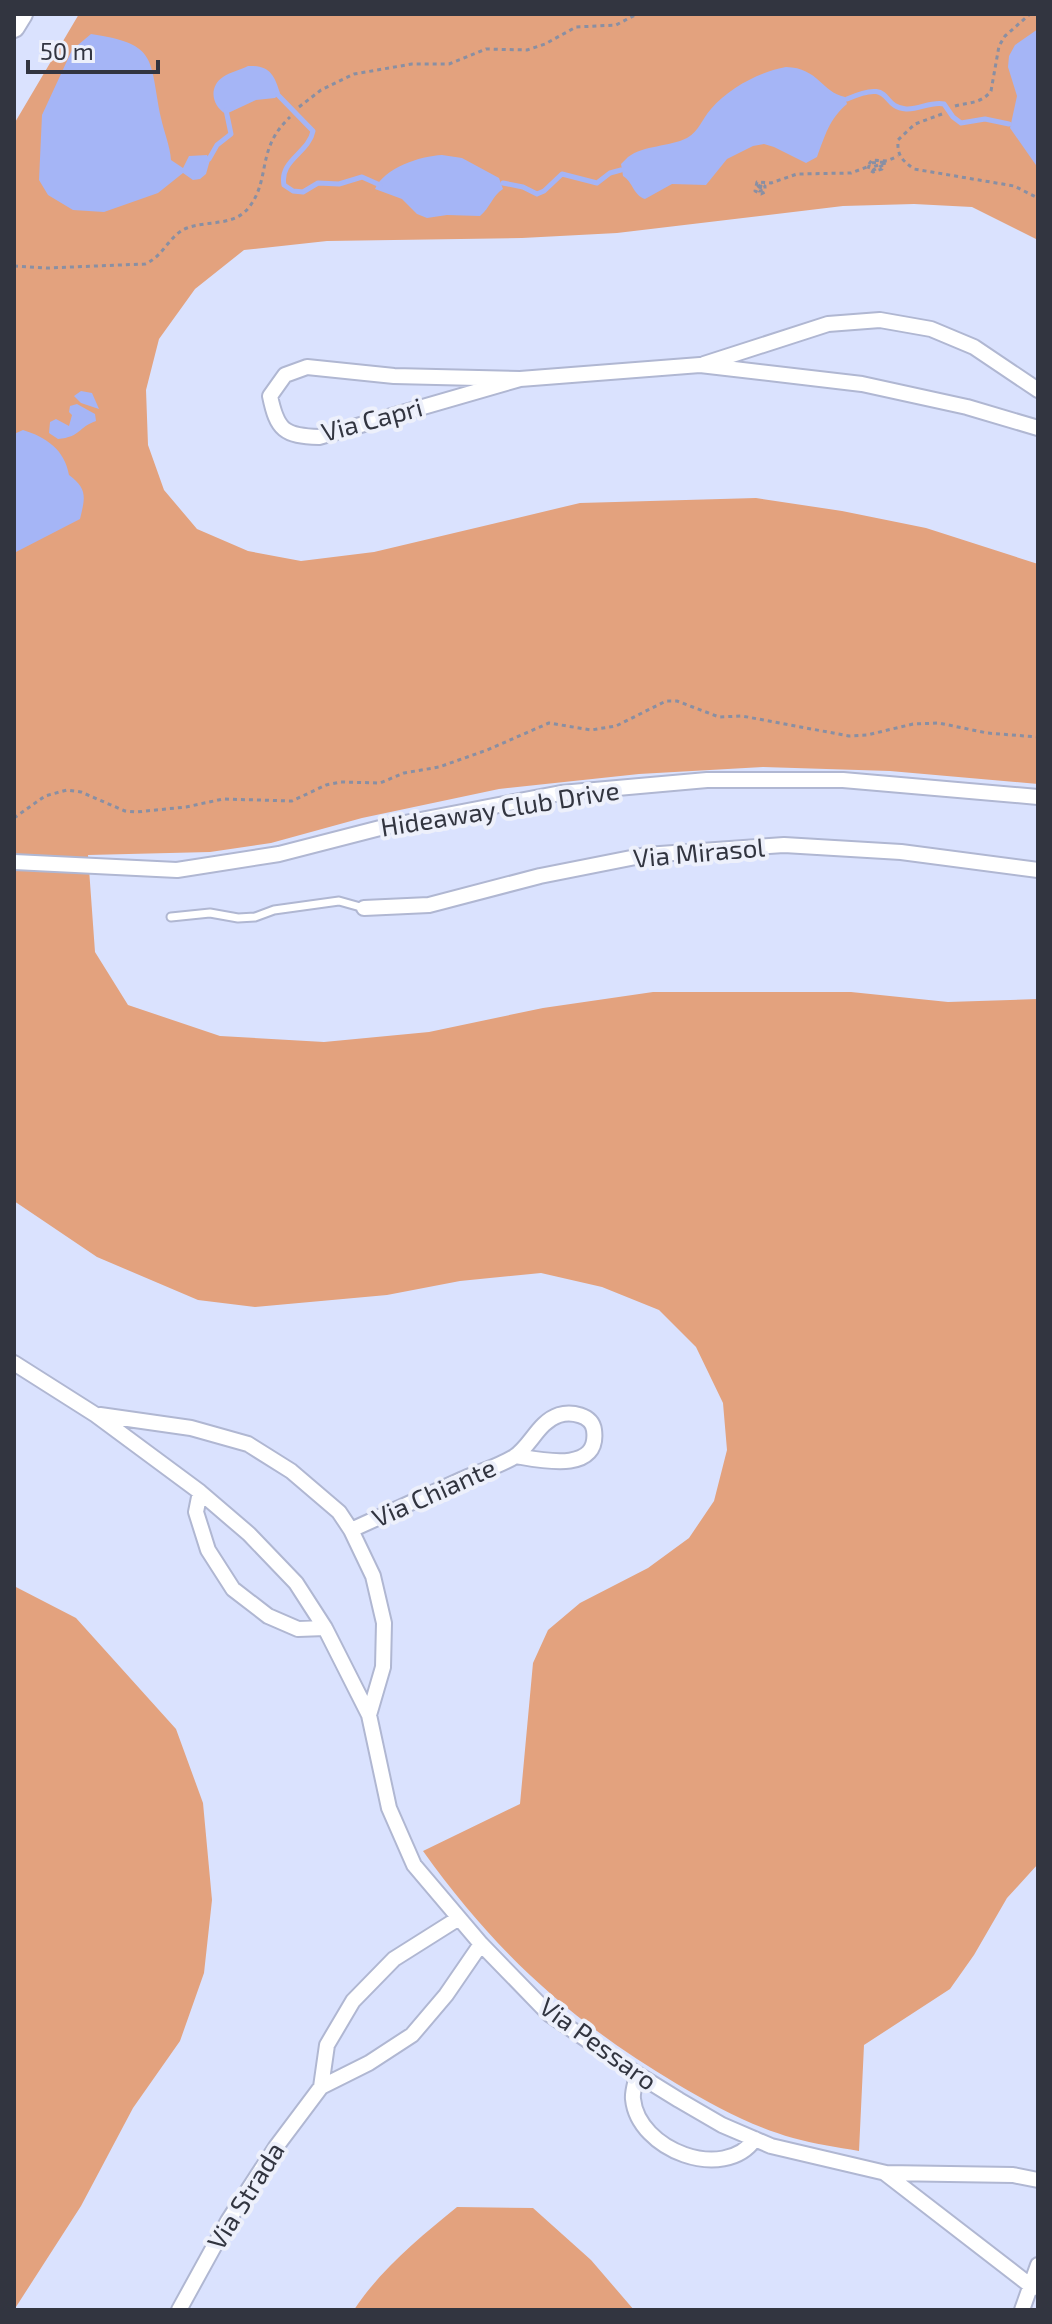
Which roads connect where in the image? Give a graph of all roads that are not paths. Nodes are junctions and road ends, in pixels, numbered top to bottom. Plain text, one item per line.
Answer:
1 (22, 14) edge
2 (14, 27) edge
3 (700, 365) junction
4 (520, 379) junction
5 (1038, 390) edge
6 (1038, 428) edge
7 (1038, 797) edge
8 (14, 862) edge
9 (1038, 870) edge
10 (364, 908) joint
11 (171, 917) dead end
12 (14, 1363) edge
13 (96, 1415) junction
14 (516, 1456) junction
15 (200, 1492) junction
16 (351, 1530) junction
17 (325, 1628) junction
18 (369, 1715) junction
19 (459, 1918) junction
20 (481, 1944) junction
21 (637, 2074) junction
22 (321, 2087) junction
23 (755, 2139) junction
24 (886, 2173) junction
25 (1038, 2180) edge
26 (1038, 2265) edge
27 (1034, 2287) edge
28 (179, 2310) edge
29 (1022, 2310) edge

1 - 2 main road
3 - 4 street, Via Capri
3 - 5 street, Via Capri
3 - 6 street, Via Capri
4 - 4 street, Via Capri
7 - 8 street, Hideaway Club Drive
9 - 10 street, Via Mirasol
10 - 11 lane
12 - 13 street, Via Pessaro
13 - 15 street, Via Pessaro
13 - 16 street, Via Pessaro
14 - 14 street, Via Chiante
14 - 16 street, Via Chiante
15 - 17 street, Via Pessaro
15 - 17 street
16 - 18 street, Via Pessaro
17 - 18 street, Via Pessaro
18 - 19 street, Via Pessaro
19 - 20 street, Via Pessaro
19 - 22 street, Via Strada
20 - 21 street, Via Pessaro
20 - 22 street, Via Strada
21 - 23 street, Via Pessaro
21 - 23 street
22 - 28 street, Via Strada
23 - 24 street, Via Pessaro
24 - 25 street, Via Pessaro
24 - 27 street, Via Pessaro
26 - 27 street
27 - 29 street

